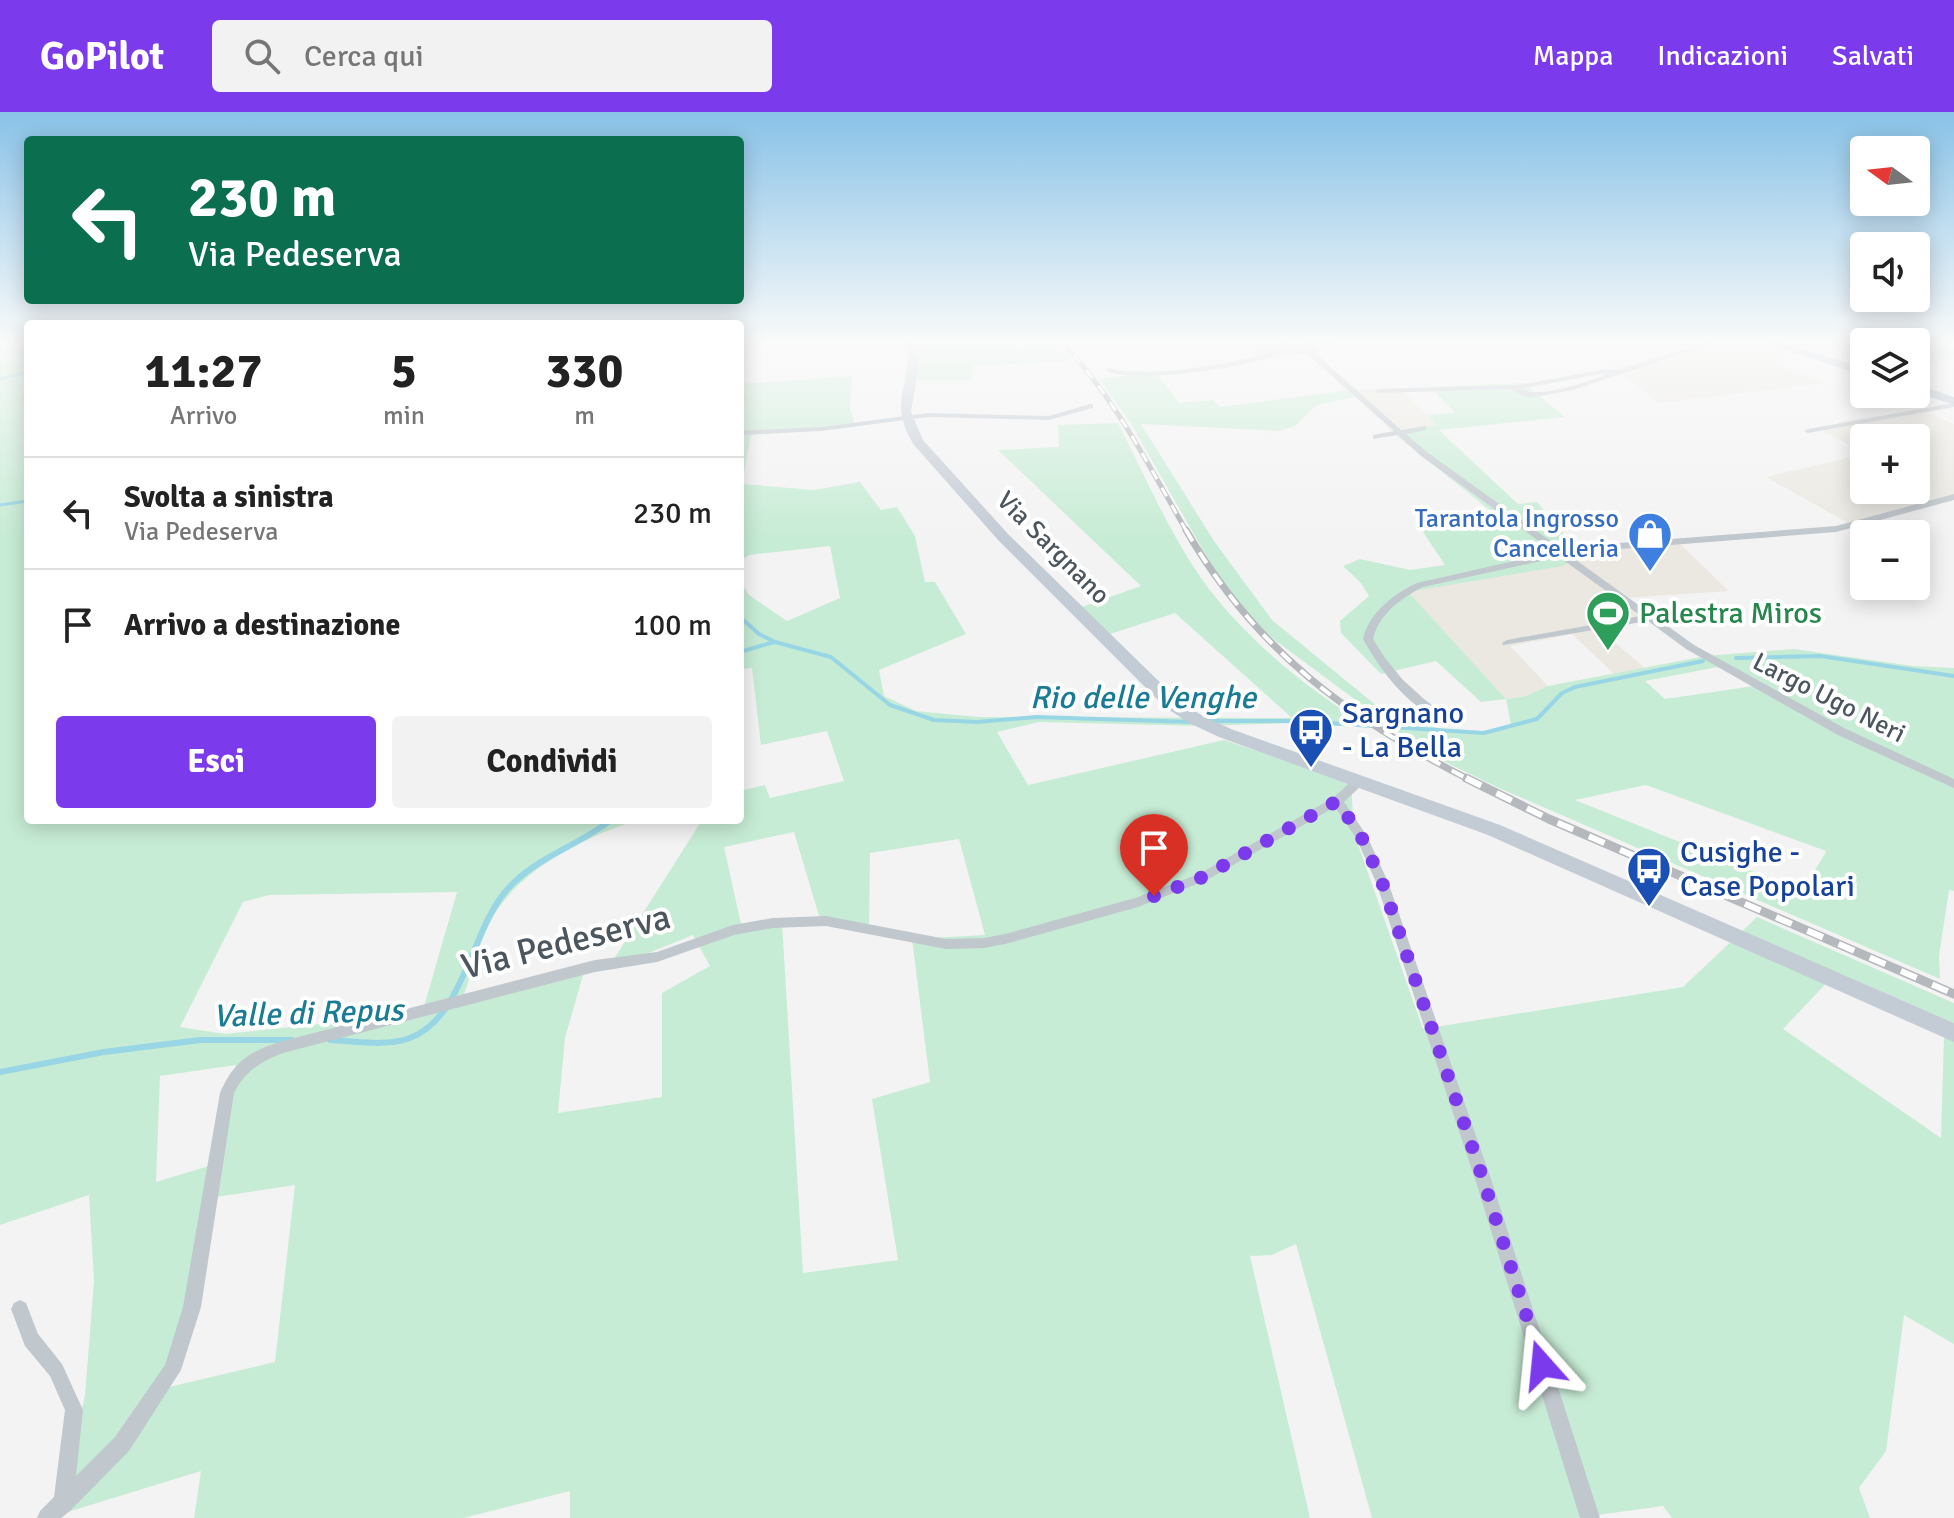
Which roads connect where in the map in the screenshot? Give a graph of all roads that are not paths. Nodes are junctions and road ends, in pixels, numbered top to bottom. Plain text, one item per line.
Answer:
1 (904, 406) edge
2 (1090, 406) dead end
3 (1370, 406) edge
4 (1940, 406) edge
5 (905, 418) junction
6 (1423, 428) dead end
7 (1808, 431) dead end
8 (744, 433) edge
9 (1398, 433) junction
10 (1376, 437) dead end
11 (1954, 497) edge
12 (1557, 553) junction
13 (1648, 618) junction
14 (1507, 643) dead end
15 (1441, 716) dead end
16 (1360, 780) junction
17 (1954, 784) edge
18 (1337, 801) junction
19 (1954, 1033) edge
20 (20, 1309) dead end
21 (63, 1504) junction
22 (47, 1518) edge
23 (1590, 1518) edge

1 - 5 street
2 - 5 street
3 - 9 street, Largo Ugo Neri
4 - 7 street
5 - 8 street
5 - 16 street, Via Sargnano
6 - 9 street
9 - 10 street
9 - 12 street, Largo Ugo Neri
11 - 12 street
12 - 13 street, Largo Ugo Neri
12 - 15 street
13 - 14 street
13 - 17 street, Largo Ugo Neri
16 - 18 street, Via Pedeserva
16 - 19 street, Via Sargnano
18 - 21 street, Via Pedeserva
18 - 23 street
20 - 21 street
21 - 22 street, Via Pedeserva

